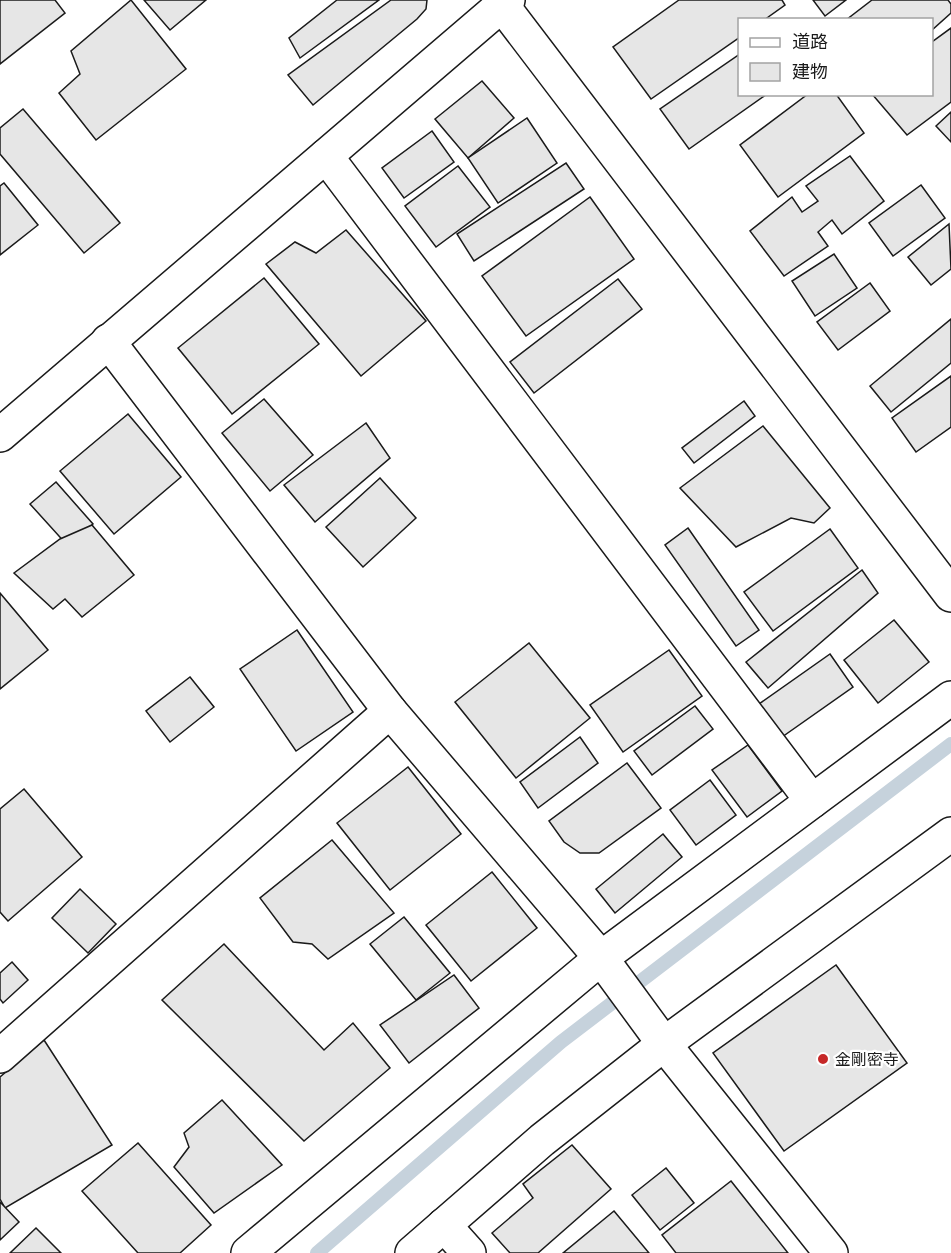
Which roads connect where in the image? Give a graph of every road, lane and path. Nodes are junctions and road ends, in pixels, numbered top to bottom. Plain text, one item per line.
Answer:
1 (503, 2) edge
2 (326, 156) junction
3 (108, 341) junction
4 (0, 435) edge
5 (951, 595) edge
6 (951, 698) edge
7 (390, 711) junction
8 (812, 801) junction
9 (951, 834) edge
10 (604, 962) junction
11 (664, 1044) junction
12 (0, 1056) edge
13 (444, 1225) junction
14 (248, 1253) edge
15 (412, 1253) edge
16 (469, 1253) edge
17 (831, 1253) edge

1 - 2 street
1 - 5 street
2 - 3 street
2 - 8 street
3 - 4 street
3 - 7 street
6 - 8 street
7 - 10 street
7 - 12 street
8 - 10 street
9 - 11 street
10 - 11 street
10 - 14 street
11 - 13 street
11 - 17 street
13 - 15 street
13 - 16 street

